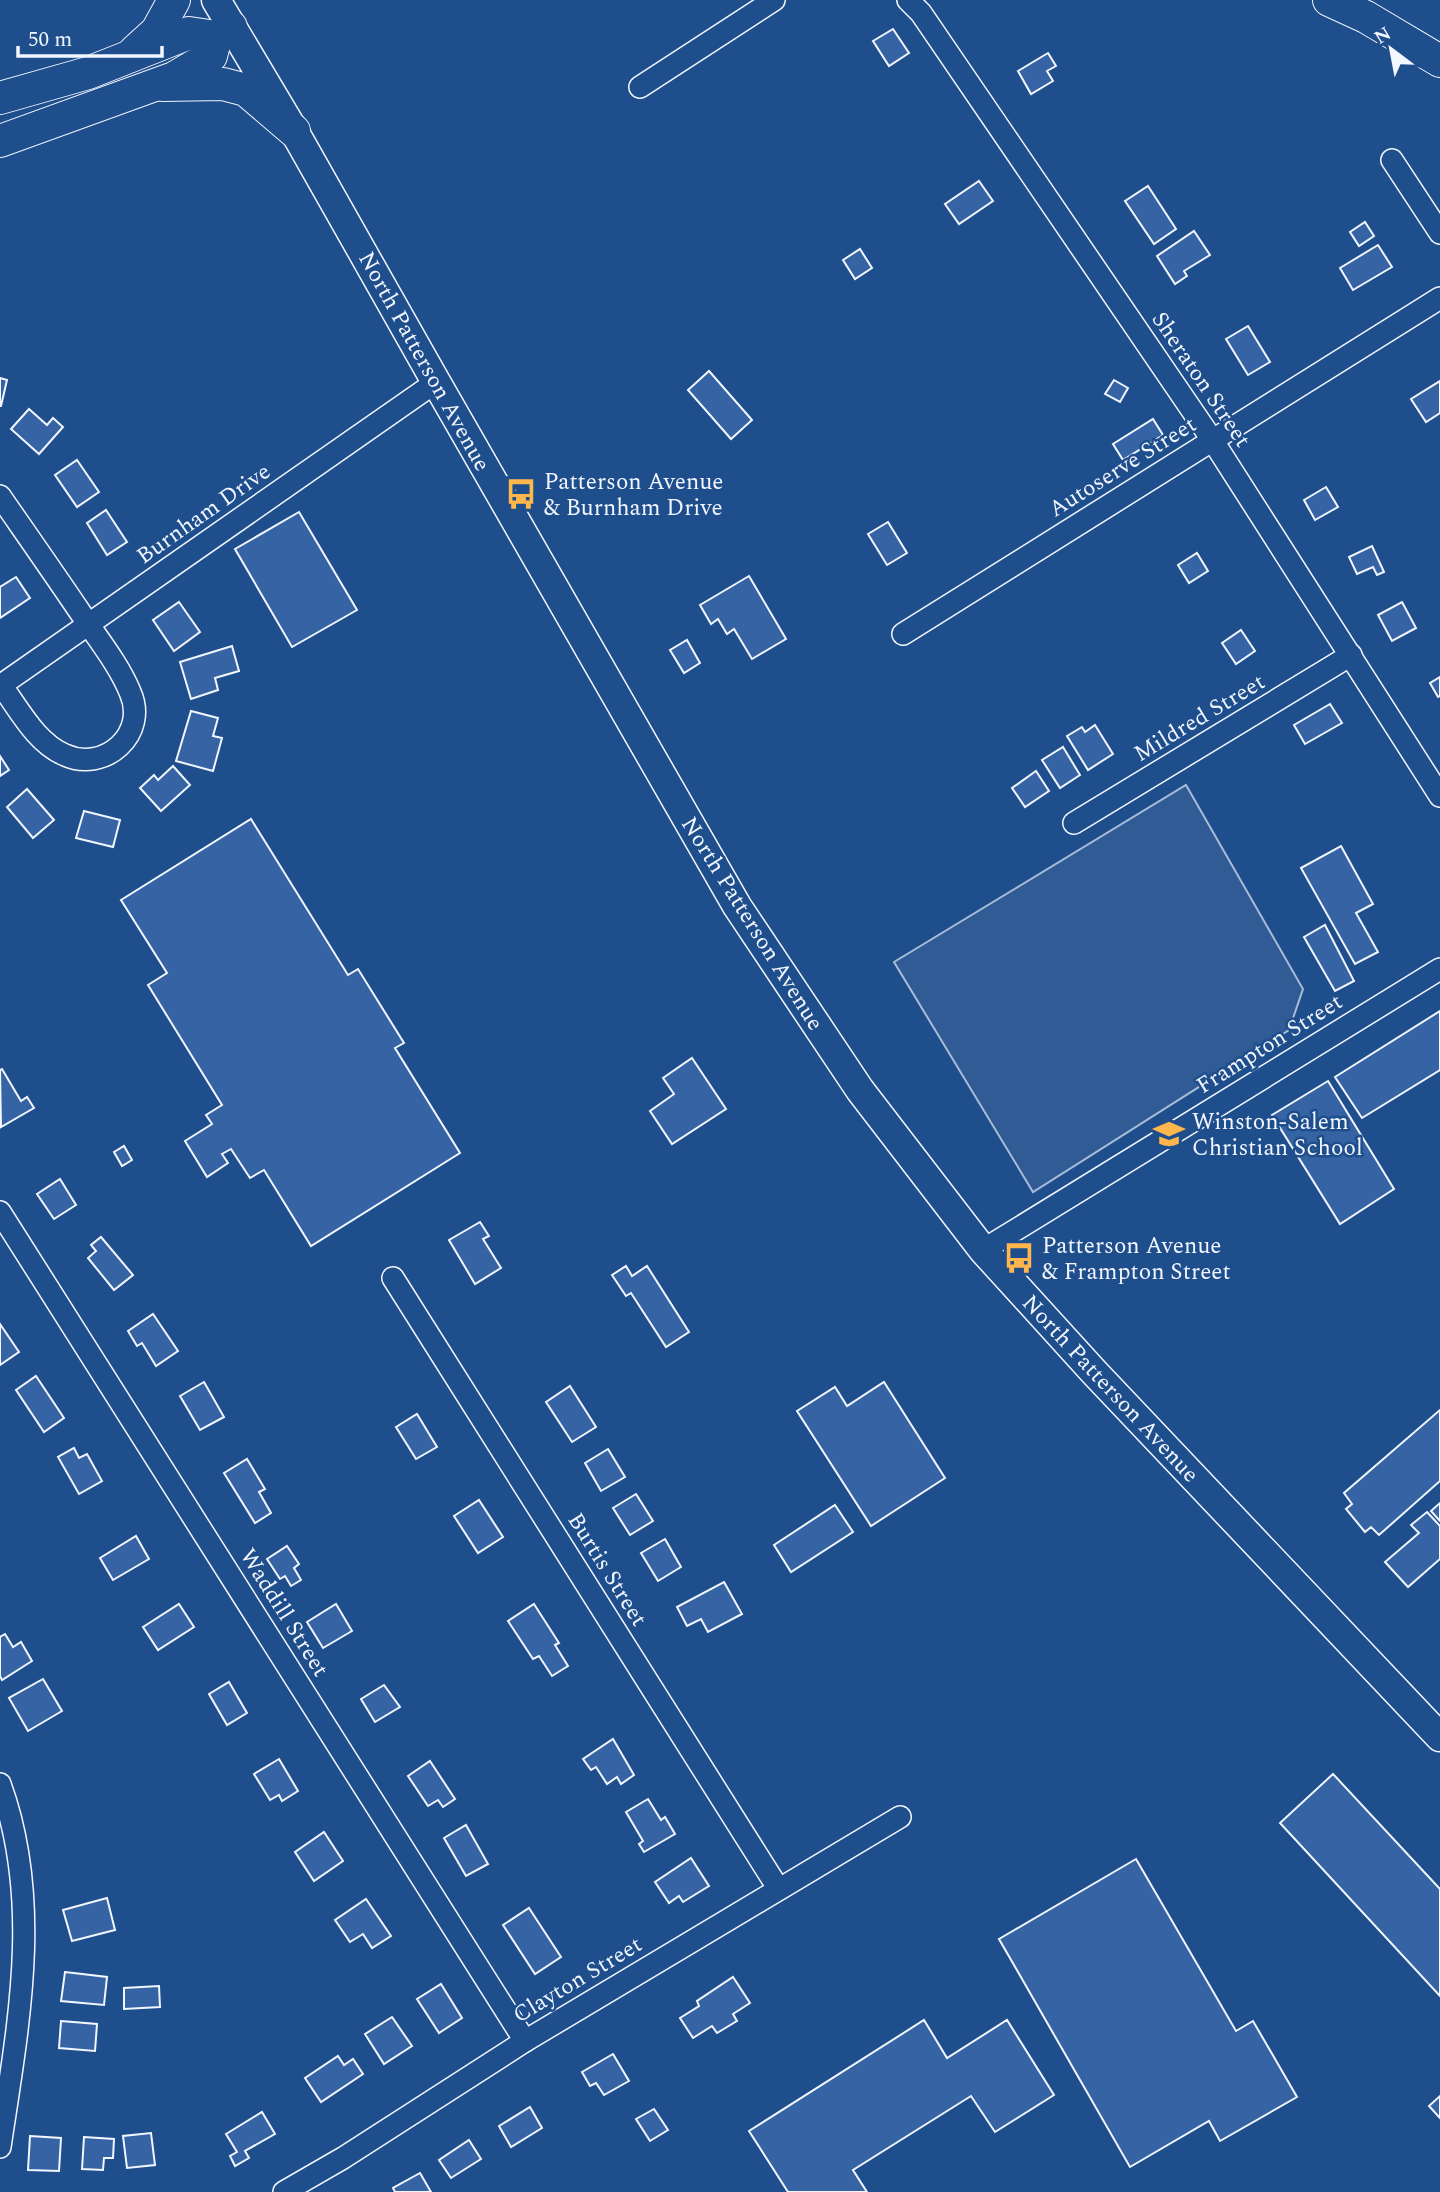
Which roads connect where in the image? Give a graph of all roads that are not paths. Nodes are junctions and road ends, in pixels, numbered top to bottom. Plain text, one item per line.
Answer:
1 (174, 0) edge
2 (774, 0) edge
3 (908, 0) edge
4 (1329, 0) edge
5 (221, 21) edge
6 (128, 57) junction
7 (1440, 61) edge
8 (154, 85) junction
9 (640, 87) dead end
10 (0, 99) edge
11 (294, 131) junction
12 (0, 141) edge
13 (1392, 160) dead end
14 (1440, 233) edge
15 (1440, 298) edge
16 (436, 383) junction
17 (1213, 441) junction
18 (0, 496) edge
19 (89, 625) junction
20 (903, 634) dead end
21 (1351, 655) junction
22 (1, 685) edge
23 (1440, 796) edge
24 (1074, 823) dead end
25 (1440, 969) edge
26 (0, 1212) edge
27 (984, 1250) junction
28 (393, 1278) dead end
29 (1440, 1737) edge
30 (0, 1784) edge
31 (900, 1817) dead end
32 (778, 1888) junction
33 (525, 2041) junction
34 (0, 2147) edge
35 (284, 2192) edge

1 - 6 highway
2 - 9 street
3 - 17 street, Sheraton Street
4 - 7 highway
5 - 6 highway
5 - 8 highway
5 - 11 main road, North Patterson Avenue
6 - 10 highway
8 - 11 highway
8 - 12 highway
11 - 16 main road, North Patterson Avenue
13 - 14 street
15 - 17 street, Autoserve Street
16 - 19 street, Burnham Drive
16 - 27 main road, North Patterson Avenue
17 - 20 street, Autoserve Street
17 - 21 street, Sheraton Street
18 - 19 street
19 - 22 street, Burnham Drive
19 - 22 street
21 - 23 street, Sheraton Street
21 - 24 street, Mildred Street
25 - 27 street, Frampton Street
26 - 33 street, Waddill Street
27 - 29 main road, North Patterson Avenue
28 - 32 street, Burtis Street
30 - 34 street
31 - 32 street, Clayton Street
32 - 33 street, Clayton Street
33 - 35 street, Clayton Street

